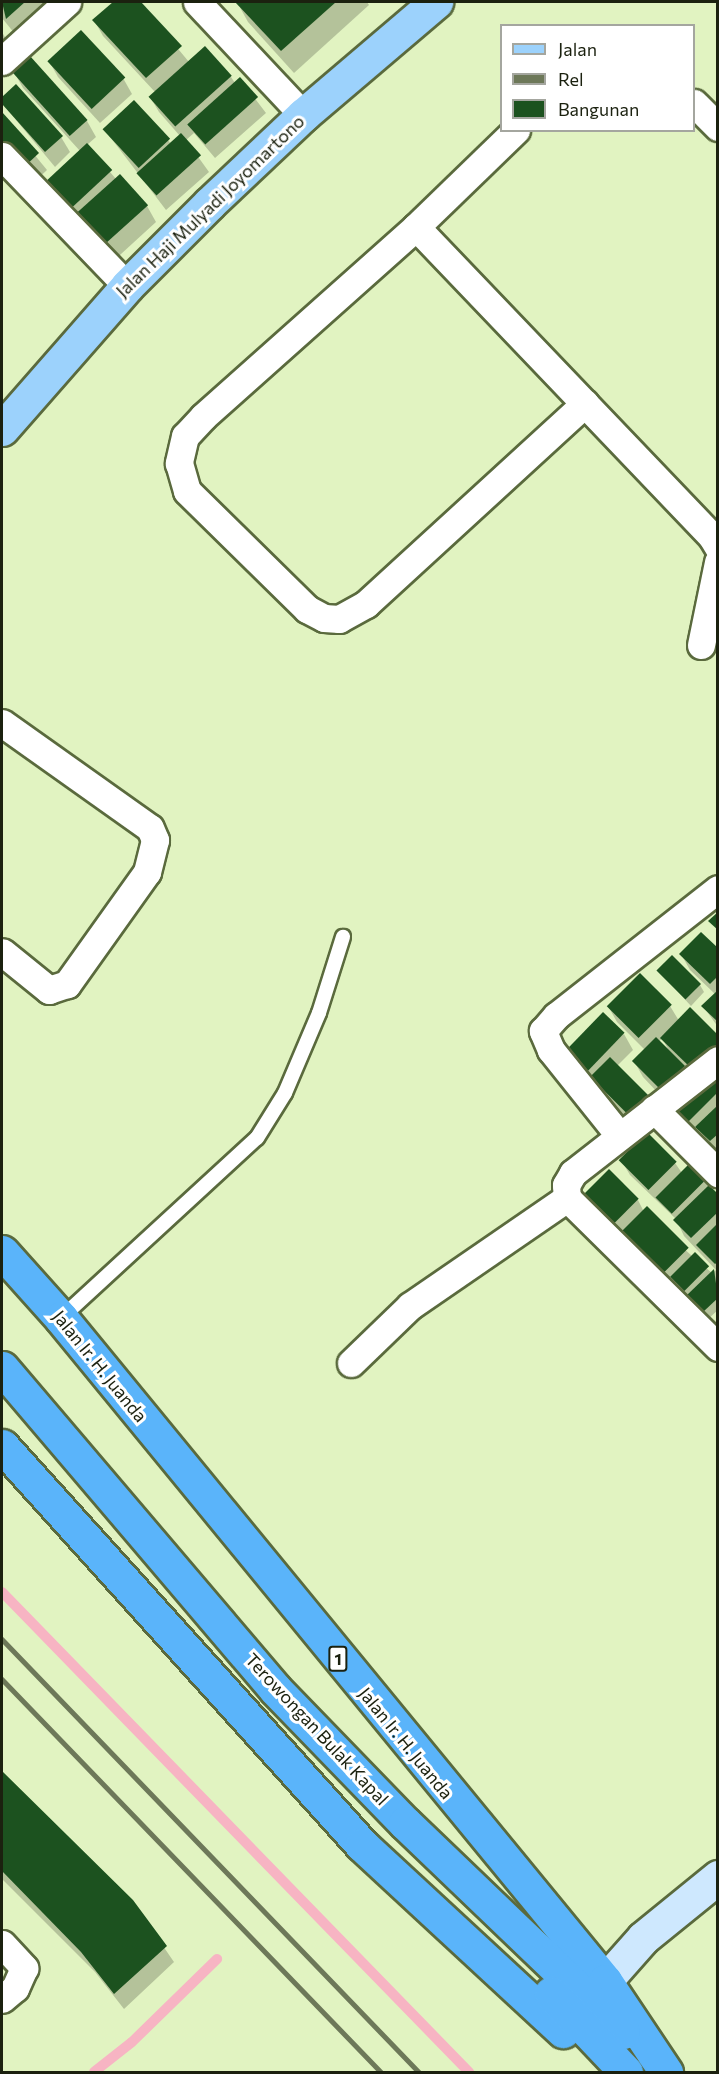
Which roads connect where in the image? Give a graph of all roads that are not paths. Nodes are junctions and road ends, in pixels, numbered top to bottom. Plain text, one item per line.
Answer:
1 (67, 2) edge
2 (197, 2) edge
3 (436, 2) edge
4 (2, 61) edge
5 (695, 105) edge
6 (303, 115) junction
7 (717, 127) edge
8 (514, 132) edge
9 (2, 156) edge
10 (416, 227) junction
11 (127, 286) junction
12 (585, 403) junction
13 (2, 429) edge
14 (717, 547) edge
15 (717, 562) edge
16 (701, 645) dead end
17 (2, 723) edge
18 (717, 890) edge
19 (343, 937) dead end
20 (2, 952) edge
21 (717, 1059) edge
22 (654, 1109) junction
23 (619, 1135) junction
24 (717, 1173) edge
25 (567, 1198) junction
26 (2, 1252) edge
27 (61, 1318) junction
28 (717, 1347) edge
29 (351, 1363) dead end
30 (2, 1368) edge
31 (2, 1395) edge
32 (2, 1446) edge
33 (717, 1877) edge
34 (2, 1944) edge
35 (624, 1959) junction
36 (2, 2000) edge
37 (663, 2069) edge
38 (608, 2073) edge
39 (626, 2073) edge

1 - 4 street
2 - 6 street
3 - 6 main road, Jalan Haji Mulyadi Joyomartono
5 - 7 street
6 - 11 main road, Jalan Haji Mulyadi Joyomartono
8 - 10 street
9 - 11 street
10 - 12 street
10 - 12 street
11 - 13 main road, Jalan Haji Mulyadi Joyomartono
12 - 14 street
15 - 16 street
17 - 20 street
18 - 23 street
19 - 27 lane
21 - 22 street
22 - 23 street
22 - 24 street
23 - 25 street
25 - 28 street
25 - 29 street
26 - 27 highway, Jalan Ir. H. Juanda / 1
27 - 35 highway, Jalan Ir. H. Juanda / 1
30 - 37 highway, Terowongan Bulak Kapal / 1
31 - 39 highway, Terowongan Bulak Kapal
32 - 38 highway
33 - 35 street
34 - 36 street
35 - 37 highway, Jalan Ir. H. Juanda / 1

